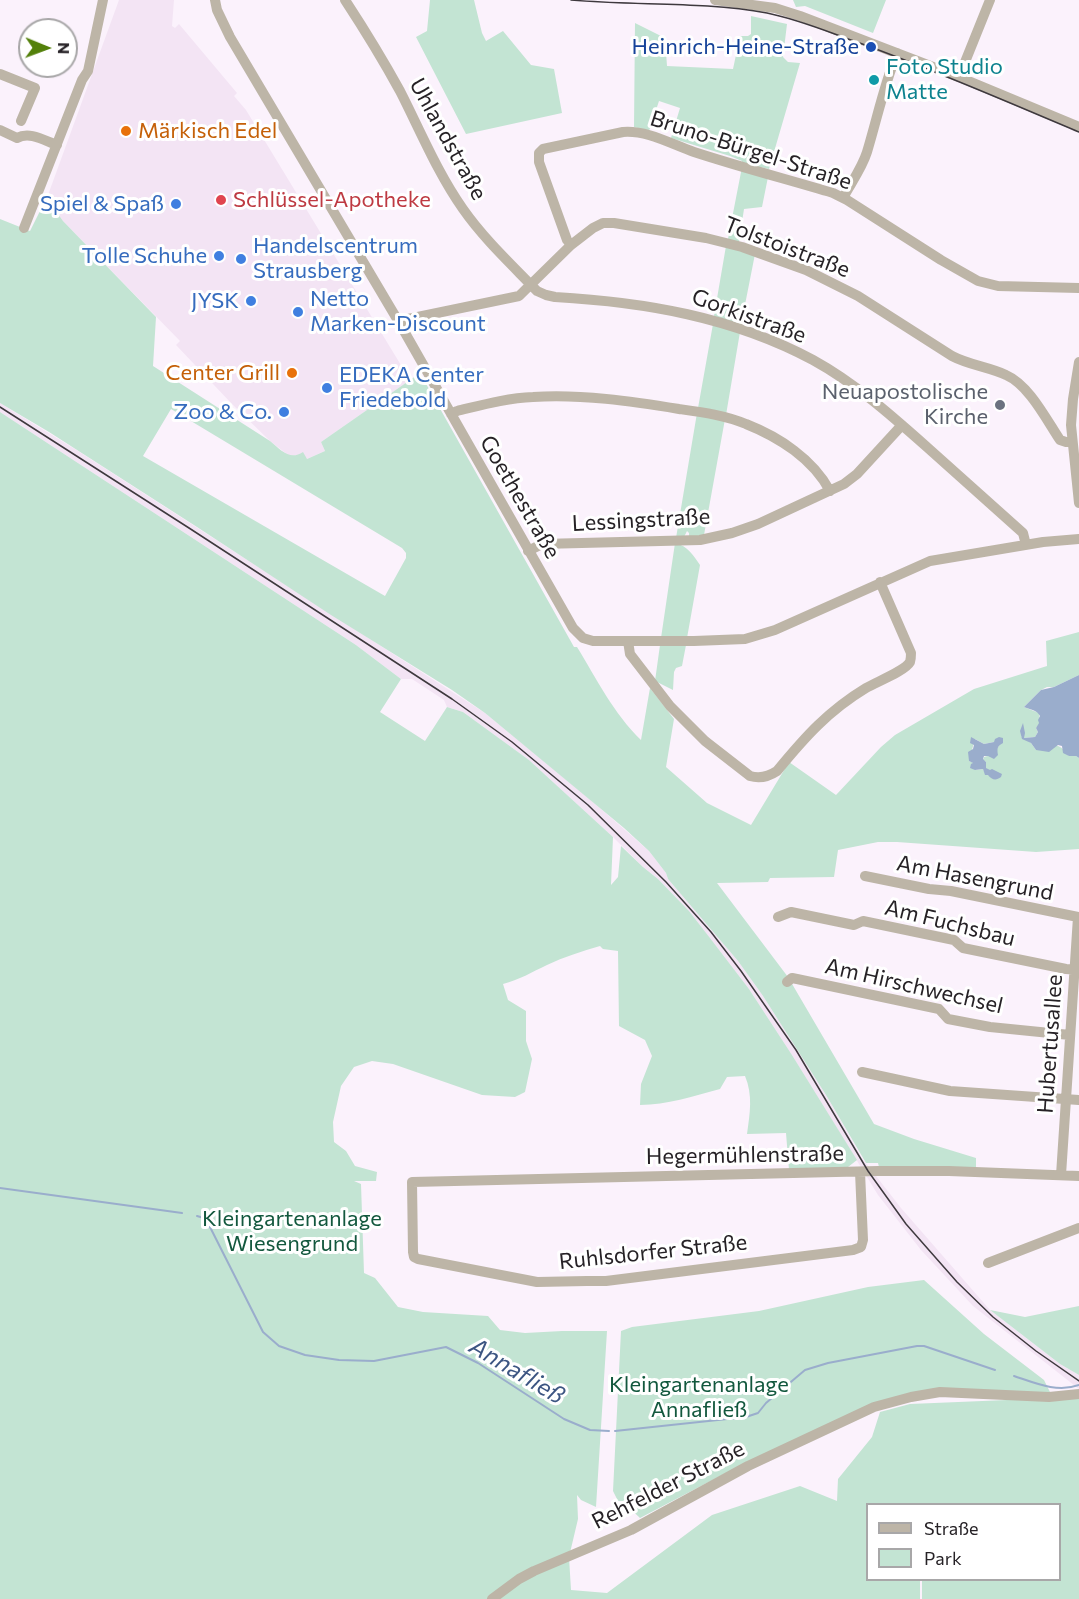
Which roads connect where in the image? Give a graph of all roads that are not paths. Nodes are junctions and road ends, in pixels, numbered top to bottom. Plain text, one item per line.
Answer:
1 (102, 0) edge
2 (215, 0) edge
3 (345, 0) edge
4 (715, 0) edge
5 (990, 0) edge
6 (897, 53) junction
7 (0, 74) edge
8 (959, 77) junction
9 (21, 121) dead end
10 (1079, 127) edge
11 (0, 130) edge
12 (57, 145) junction
13 (843, 198) junction
14 (24, 228) dead end
15 (571, 245) junction
16 (532, 285) junction
17 (1079, 288) edge
18 (400, 324) junction
19 (1079, 362) edge
20 (451, 414) junction
21 (902, 425) junction
22 (1072, 442) junction
23 (830, 491) junction
24 (1079, 503) edge
25 (1079, 539) edge
26 (1026, 544) junction
27 (528, 550) junction
28 (880, 582) junction
29 (628, 641) junction
30 (865, 876) dead end
31 (778, 917) dead end
32 (1078, 917) edge
33 (1077, 970) edge
34 (787, 982) dead end
35 (1073, 1037) edge
36 (862, 1072) dead end
37 (1065, 1099) junction
38 (1079, 1100) edge
39 (860, 1172) junction
40 (1061, 1175) junction
41 (1079, 1176) edge
42 (412, 1182) joint
43 (1079, 1228) edge
44 (988, 1263) dead end
45 (1079, 1394) edge
46 (492, 1599) edge

1 - 12 street
2 - 18 street, Goethestraße
3 - 16 street, Uhlandstraße
4 - 6 street
5 - 8 street
6 - 8 street
6 - 13 street
7 - 9 street
8 - 10 street
11 - 12 street
12 - 14 street
13 - 15 street, Bruno-Bürgel-Straße
13 - 17 street, Bruno-Bürgel-Straße
15 - 16 street, Tolstoistraße
15 - 22 street, Tolstoistraße
16 - 18 street
16 - 21 street, Gorkistraße
18 - 20 street, Goethestraße
19 - 22 street
20 - 23 street
20 - 27 street, Goethestraße
21 - 23 street, Lessingstraße
21 - 26 street, Gorkistraße
22 - 24 street
23 - 27 street, Lessingstraße
25 - 26 street
26 - 28 street
27 - 29 street, Goethestraße
28 - 29 street
28 - 29 street
30 - 32 street, Am Hasengrund
31 - 33 street, Am Fuchsbau
32 - 33 street, Hubertusallee
33 - 35 street, Hubertusallee
34 - 35 street, Am Hirschwechsel
35 - 37 street, Hubertusallee
36 - 37 street
37 - 38 street
37 - 40 street, Hubertusallee
39 - 40 street, Hegermühlenstraße
39 - 42 street, Hegermühlenstraße
39 - 42 street, Ruhlsdorfer Straße
40 - 41 street, Hegermühlenstraße
43 - 44 street
45 - 46 street, Rehfelder Straße

